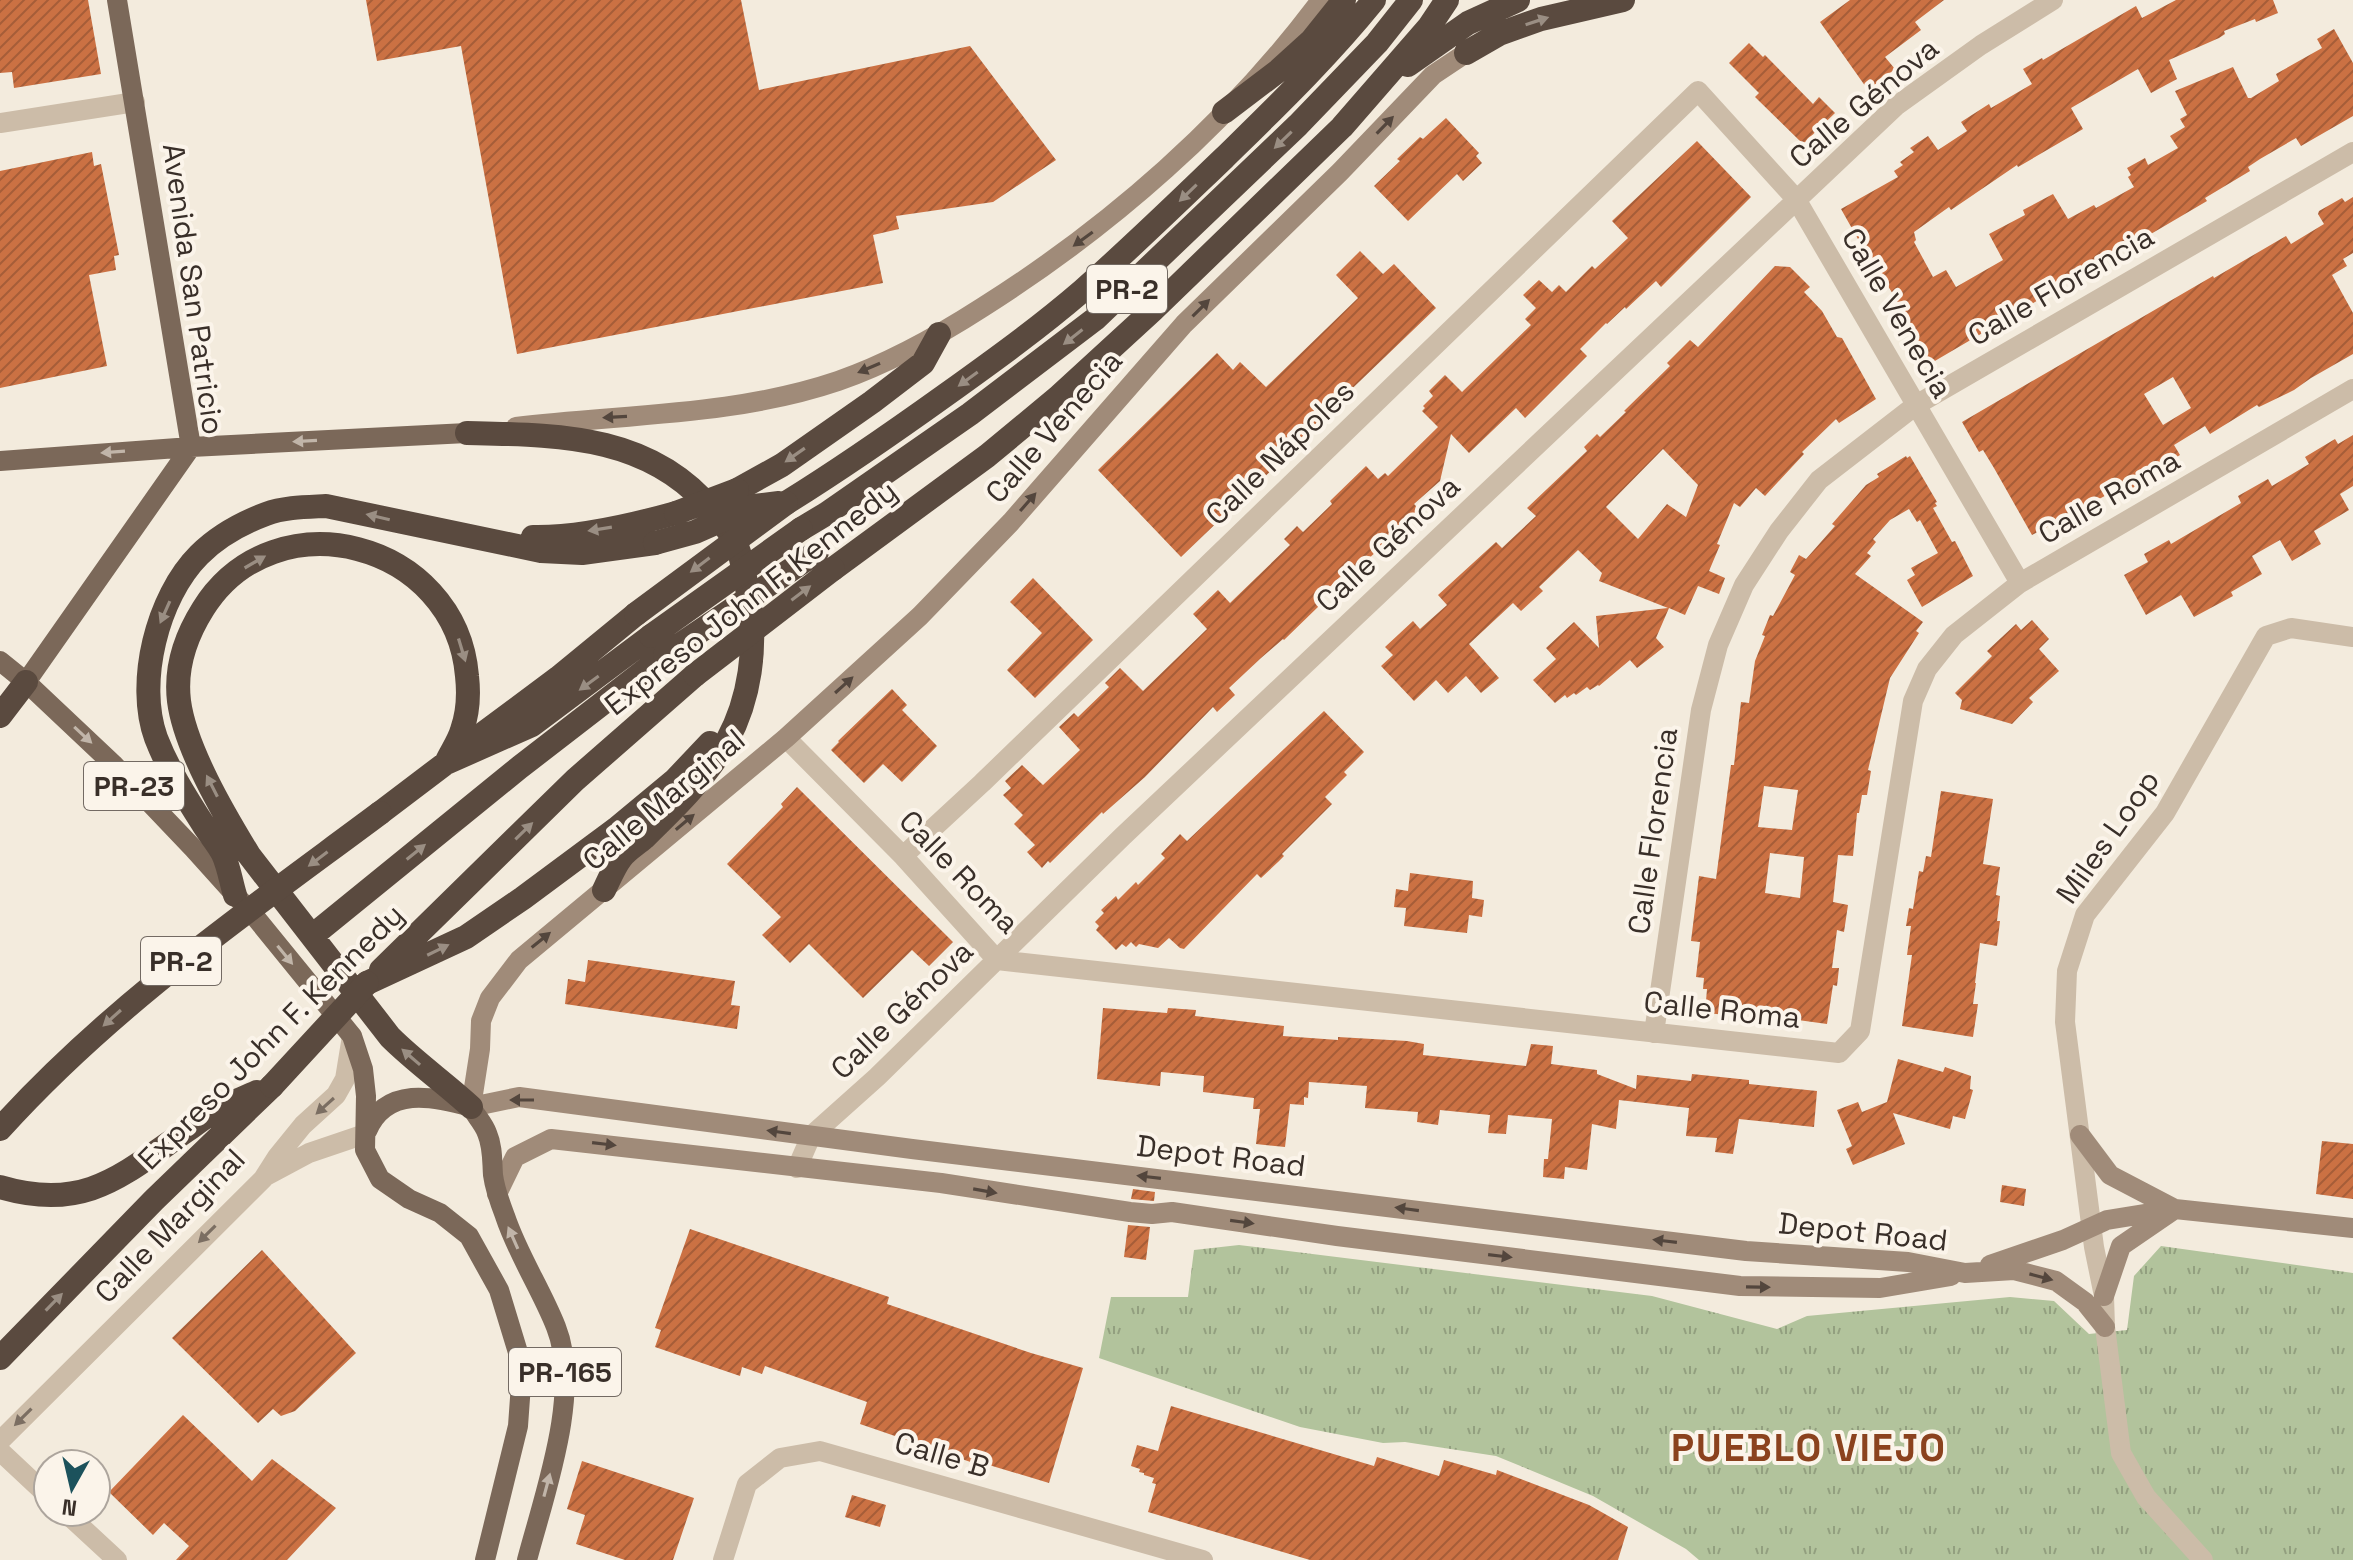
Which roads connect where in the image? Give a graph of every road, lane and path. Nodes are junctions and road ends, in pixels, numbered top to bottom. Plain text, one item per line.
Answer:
1 (117, 0) edge
2 (1321, 0) edge
3 (1344, 0) edge
4 (1374, 0) edge
5 (1411, 0) edge
6 (1447, 0) edge
7 (1518, 0) edge
8 (1623, 0) edge
9 (2053, 0) edge
10 (1466, 53) joint
11 (1383, 81) junction
12 (1698, 91) joint
13 (135, 102) junction
14 (1224, 112) junction
15 (0, 123) edge
16 (2353, 152) edge
17 (1796, 199) junction
18 (939, 334) junction
19 (2353, 389) edge
20 (1916, 405) junction
21 (467, 433) junction
22 (191, 447) junction
23 (0, 461) edge
24 (786, 503) junction
25 (454, 534) junction
26 (825, 561) junction
27 (2020, 583) junction
28 (2353, 637) edge
29 (658, 645) junction
30 (0, 661) edge
31 (26, 682) junction
32 (746, 689) junction
33 (0, 716) edge
34 (786, 738) junction
35 (446, 763) junction
36 (903, 856) junction
37 (604, 890) junction
38 (235, 895) junction
39 (312, 936) junction
40 (997, 960) junction
41 (367, 983) junction
42 (1654, 1033) junction
43 (352, 1036) junction
44 (272, 1086) junction
45 (471, 1107) junction
46 (0, 1129) edge
47 (365, 1134) junction
48 (2080, 1135) junction
49 (811, 1136) junction
50 (797, 1168) junction
51 (263, 1179) junction
52 (0, 1187) edge
53 (497, 1194) junction
54 (2175, 1209) junction
55 (2092, 1226) junction
56 (2353, 1228) edge
57 (1965, 1273) junction
58 (2104, 1296) junction
59 (2105, 1327) junction
60 (0, 1358) edge
61 (0, 1441) edge
62 (0, 1451) edge
63 (32, 1481) edge
64 (82, 1528) edge
65 (117, 1560) edge
66 (485, 1560) edge
67 (527, 1560) edge
68 (723, 1560) edge
69 (1203, 1560) edge
70 (2203, 1560) edge

1 - 13 main road, Avenida San Patricio
2 - 14 street
3 - 14 highway
4 -> 24 highway
5 -> 29 highway, Expreso John F. Kennedy / PR-2, bridge
6 - 11 highway, Expreso John F. Kennedy / PR-2
7 - 11 highway
10 -> 8 highway
9 - 17 street, Calle Génova
34 -> 10 street, Calle Venecia
11 - 26 highway, Expreso John F. Kennedy / PR-2
12 - 17 street, Calle Venecia
12 - 36 street, Calle Nápoles
13 - 15 street
13 - 22 main road, Avenida San Patricio
14 -> 18 street
16 - 20 street, Calle Florencia
17 - 20 street, Calle Venecia
17 - 40 street, Calle Génova
18 -> 21 street
18 -> 25 highway, bridge
19 - 27 street, Calle Roma
20 - 27 street, Calle Venecia
20 - 42 street, Calle Florencia
21 -> 22 main road
21 - 32 highway
22 -> 23 main road
22 - 31 main road, Avenida San Patricio
24 - 25 highway, bridge
24 -> 35 highway, bridge
25 -> 38 highway
26 - 29 highway, bridge
41 -> 26 highway, Expreso John F. Kennedy / PR-2, bridge
27 - 42 street, Calle Roma
28 - 48 street, Miles Loop
29 -> 35 highway, Expreso John F. Kennedy / PR-2
39 -> 29 highway
30 - 31 main road, PR-23
31 - 33 highway
31 -> 38 main road, PR-23
32 - 37 highway
41 -> 32 highway
34 - 36 street, Calle Roma
37 -> 34 street, Calle Marginal
39 -> 35 highway
35 -> 46 highway, Expreso John F. Kennedy / PR-2, bridge
36 - 40 street, Calle Roma
45 -> 37 street, Calle Marginal
38 -> 43 main road, PR-23
45 -> 39 highway
40 - 42 street, Calle Roma
40 - 49 street, Calle Génova
41 - 44 highway, Expreso John F. Kennedy / PR-2, bridge
43 - 47 main road, PR-23
43 -> 51 street, Calle Marginal
44 - 52 highway
60 -> 44 highway, Expreso John F. Kennedy / PR-2
45 - 47 main road
49 -> 45 street, Depot Road
45 - 53 main road, PR-165
47 - 51 street
47 - 66 main road, PR-165
48 - 54 street
48 - 55 street, Miles Loop
49 - 50 street, Calle Génova
57 -> 49 street, Depot Road
53 -> 50 street, Depot Road
50 -> 57 street, Depot Road
51 -> 61 street, Calle Marginal
67 -> 53 main road, PR-165
54 - 55 street, Depot Road
54 - 56 street
54 - 58 street
55 - 57 street, Depot Road
55 - 58 street, Miles Loop
57 -> 59 street
58 - 59 street, Miles Loop
59 - 70 street, Miles Loop
62 - 63 street
64 - 65 street
68 - 69 street, Calle B

